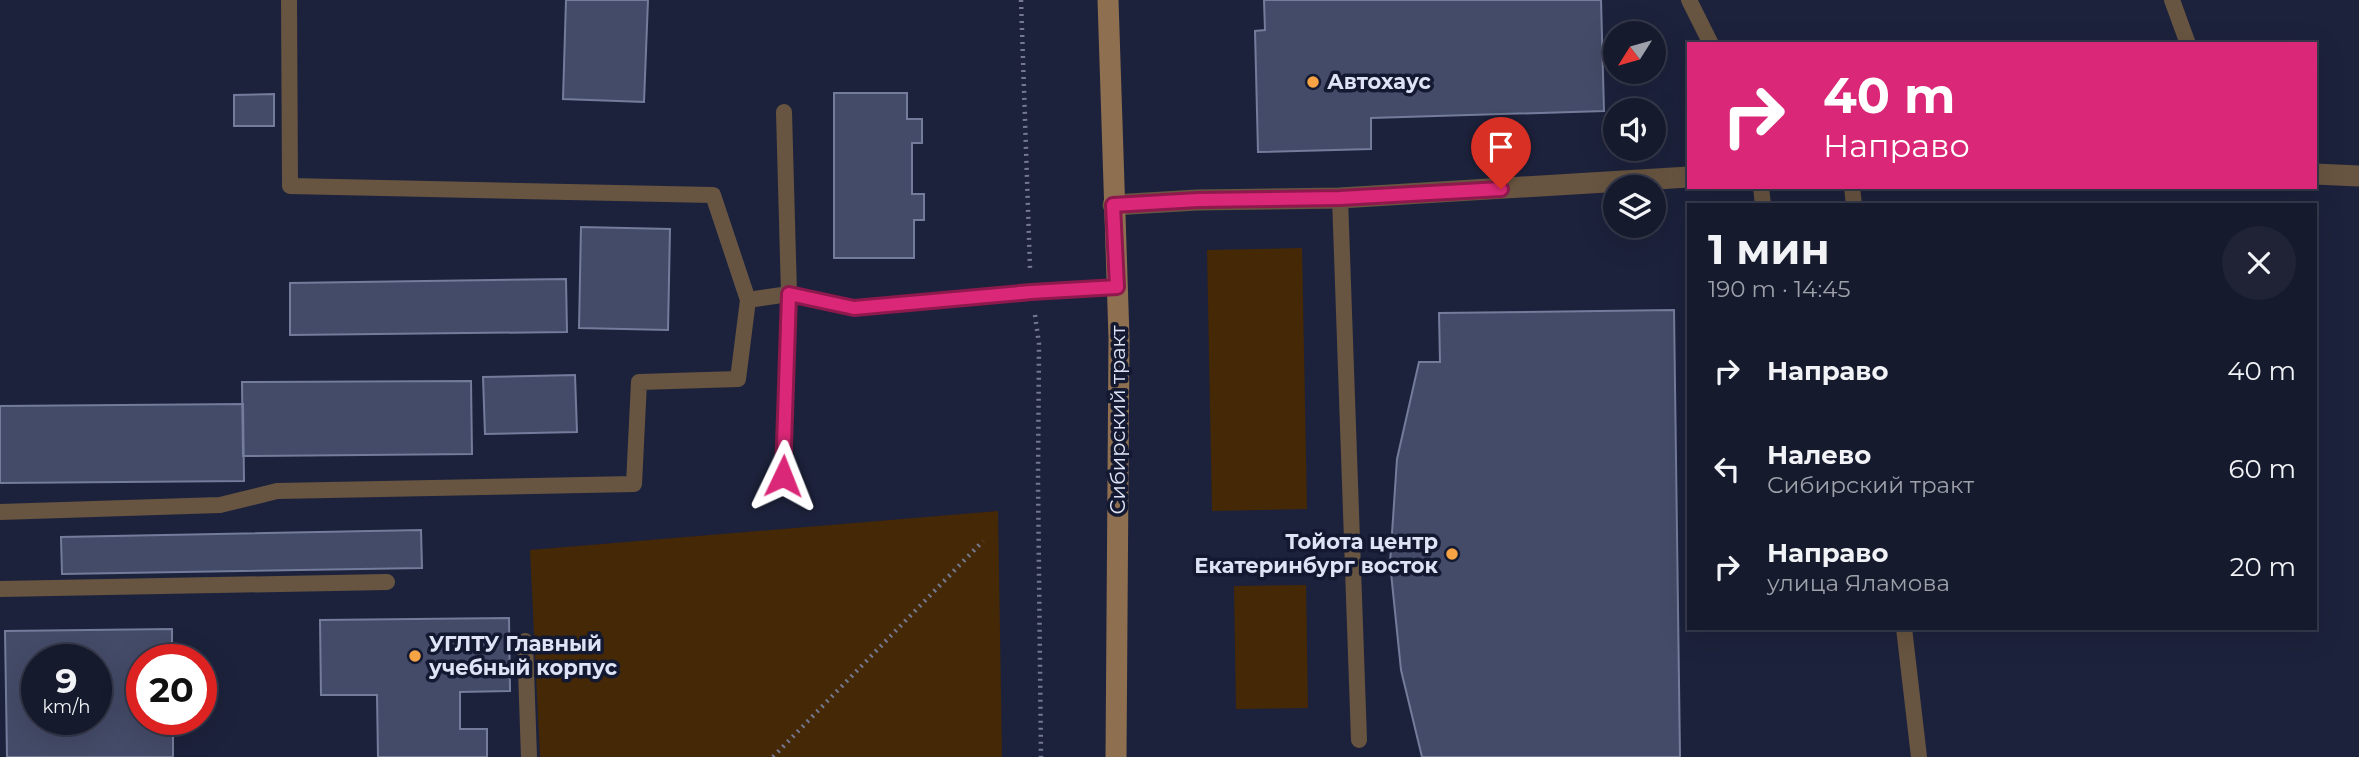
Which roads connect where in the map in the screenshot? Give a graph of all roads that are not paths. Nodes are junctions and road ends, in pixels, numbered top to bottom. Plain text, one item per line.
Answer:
1 (289, 0) edge
2 (1108, 0) edge
3 (1689, 0) edge
4 (2172, 0) edge
5 (1710, 42) edge
6 (2187, 42) edge
7 (784, 112) dead end
8 (2317, 174) edge
9 (2359, 176) edge
10 (1687, 177) edge
11 (1340, 198) junction
12 (1113, 205) junction
13 (1117, 287) junction
14 (789, 294) junction
15 (748, 300) junction
16 (783, 476) dead end
17 (0, 512) edge
18 (387, 582) dead end
19 (0, 589) edge
20 (1904, 630) edge
21 (525, 641) dead end
22 (1359, 740) dead end
23 (529, 757) edge
24 (1116, 757) edge
25 (1919, 757) edge

1 - 15 lane
2 - 12 main road, Сибирский тракт
3 - 5 lane
4 - 6 lane
7 - 14 lane
8 - 9 street
10 - 11 street
11 - 12 street
11 - 22 lane
12 - 13 main road, Сибирский тракт
13 - 14 lane
13 - 24 main road, Сибирский тракт
14 - 15 lane
14 - 16 lane
15 - 17 lane
18 - 19 lane
20 - 25 lane
21 - 23 lane

